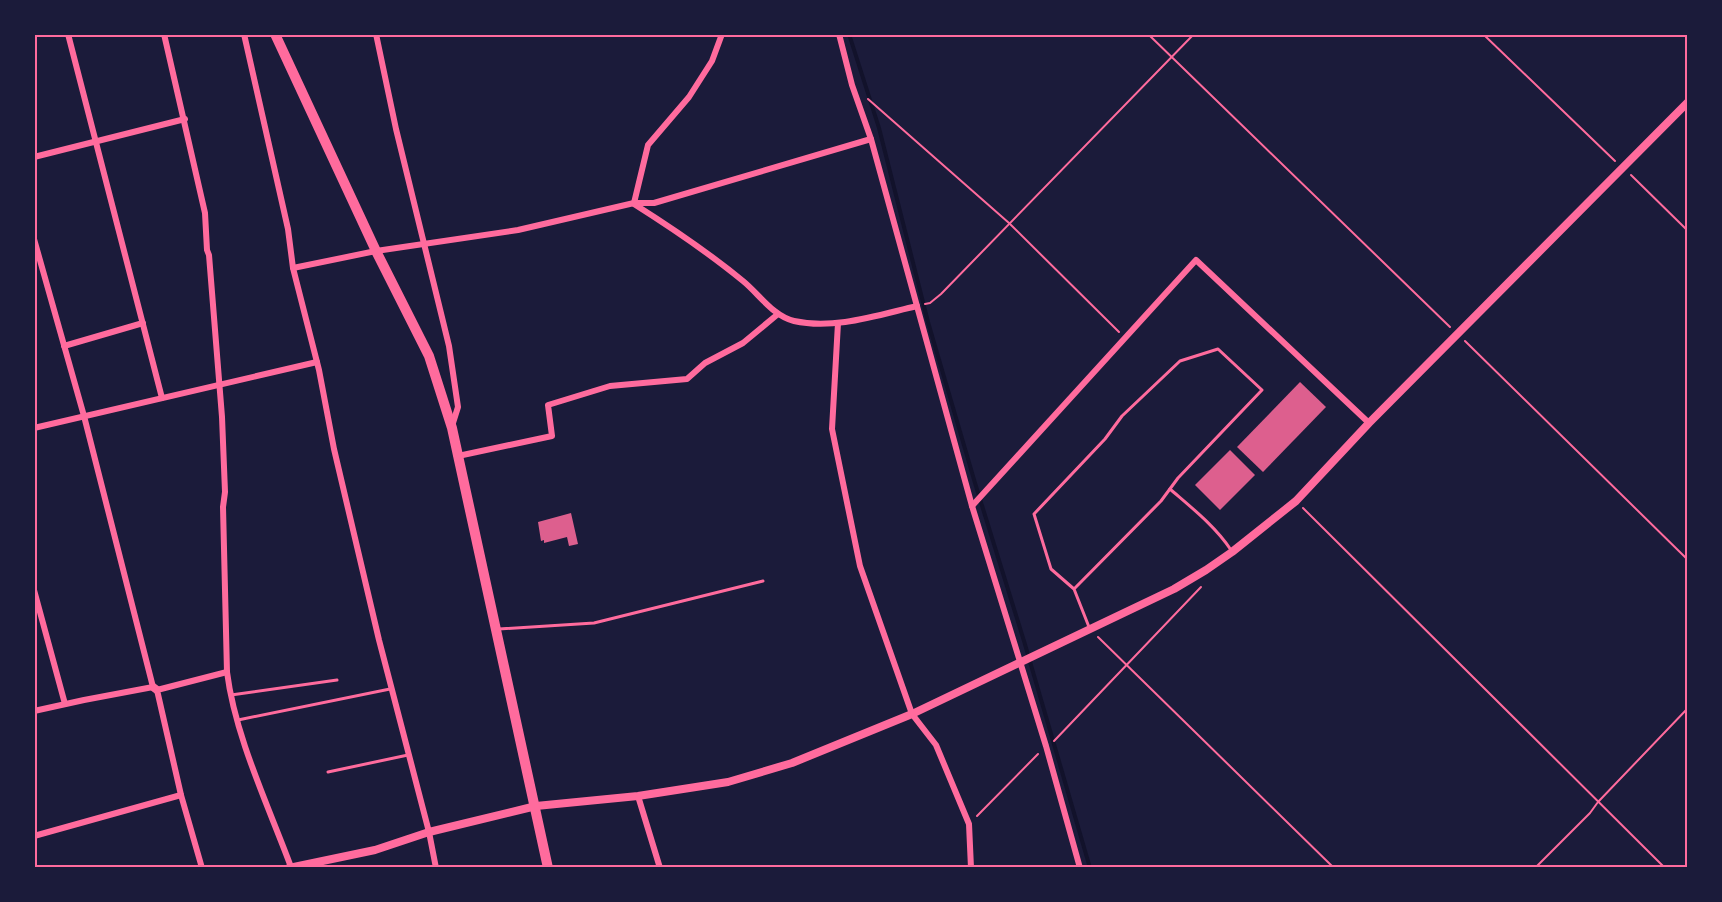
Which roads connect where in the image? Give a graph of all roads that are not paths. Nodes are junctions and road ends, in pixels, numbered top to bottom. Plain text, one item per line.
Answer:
1 (68, 34) edge
2 (164, 34) edge
3 (244, 34) edge
4 (275, 34) edge
5 (376, 34) edge
6 (722, 34) edge
7 (838, 34) edge
8 (1688, 102) edge
9 (185, 119) junction
10 (871, 139) junction
11 (96, 142) junction
12 (34, 157) edge
13 (634, 203) junction
14 (34, 239) edge
15 (424, 244) junction
16 (376, 251) junction
17 (293, 268) junction
18 (917, 306) junction
19 (778, 314) junction
20 (838, 322) junction
21 (143, 323) junction
22 (64, 346) junction
23 (317, 362) junction
24 (219, 384) junction
25 (162, 398) junction
26 (84, 416) junction
27 (1369, 423) junction
28 (34, 428) edge
29 (452, 428) junction
30 (458, 456) junction
31 (1170, 489) junction
32 (972, 506) junction
33 (1232, 552) junction
34 (763, 581) dead end
35 (1074, 589) junction
36 (34, 590) edge
37 (497, 629) junction
38 (1090, 629) junction
39 (1020, 662) junction
40 (227, 672) junction
41 (337, 680) dead end
42 (155, 689) junction
43 (392, 689) junction
44 (230, 695) junction
45 (65, 704) junction
46 (34, 711) edge
47 (912, 714) junction
48 (236, 721) junction
49 (408, 755) junction
50 (328, 772) dead end
51 (181, 795) junction
52 (638, 796) junction
53 (536, 806) junction
54 (429, 832) junction
55 (34, 836) edge
56 (202, 867) edge
57 (290, 867) edge
58 (436, 867) edge
59 (548, 867) edge
60 (660, 867) edge
61 (971, 867) edge
62 (1080, 867) edge

1 - 11 street
2 - 9 street
3 - 17 street
4 - 16 main road
5 - 15 street
6 - 13 street
7 - 10 street
8 - 27 street
9 - 11 street
9 - 24 street
10 - 13 street
10 - 18 street
11 - 12 street
11 - 21 street
13 - 15 street
13 - 19 street
14 - 22 street
15 - 16 street
15 - 29 street
16 - 17 street
16 - 29 main road
17 - 23 street
18 - 20 street
18 - 32 street
19 - 20 street
19 - 30 street
20 - 47 street
21 - 22 street
21 - 25 street
22 - 26 street
23 - 24 street
23 - 43 street
24 - 25 street
24 - 40 street
25 - 26 street
26 - 28 street
26 - 42 street
27 - 32 street
27 - 33 street
29 - 30 main road
30 - 37 main road
31 - 33 lane
31 - 35 lane
31 - 35 lane
32 - 39 street
33 - 38 street
34 - 37 lane
35 - 38 lane
36 - 45 street
37 - 53 main road
38 - 39 street
39 - 47 street
39 - 62 street
40 - 42 street
40 - 44 street
41 - 44 lane
42 - 45 street
42 - 51 street
43 - 48 lane
43 - 49 street
44 - 48 street
45 - 46 street
47 - 52 street
47 - 61 street
48 - 57 street
49 - 50 lane
49 - 54 street
51 - 55 street
51 - 56 street
52 - 53 street
52 - 60 street
53 - 54 street
53 - 59 main road
54 - 57 street
54 - 58 street

